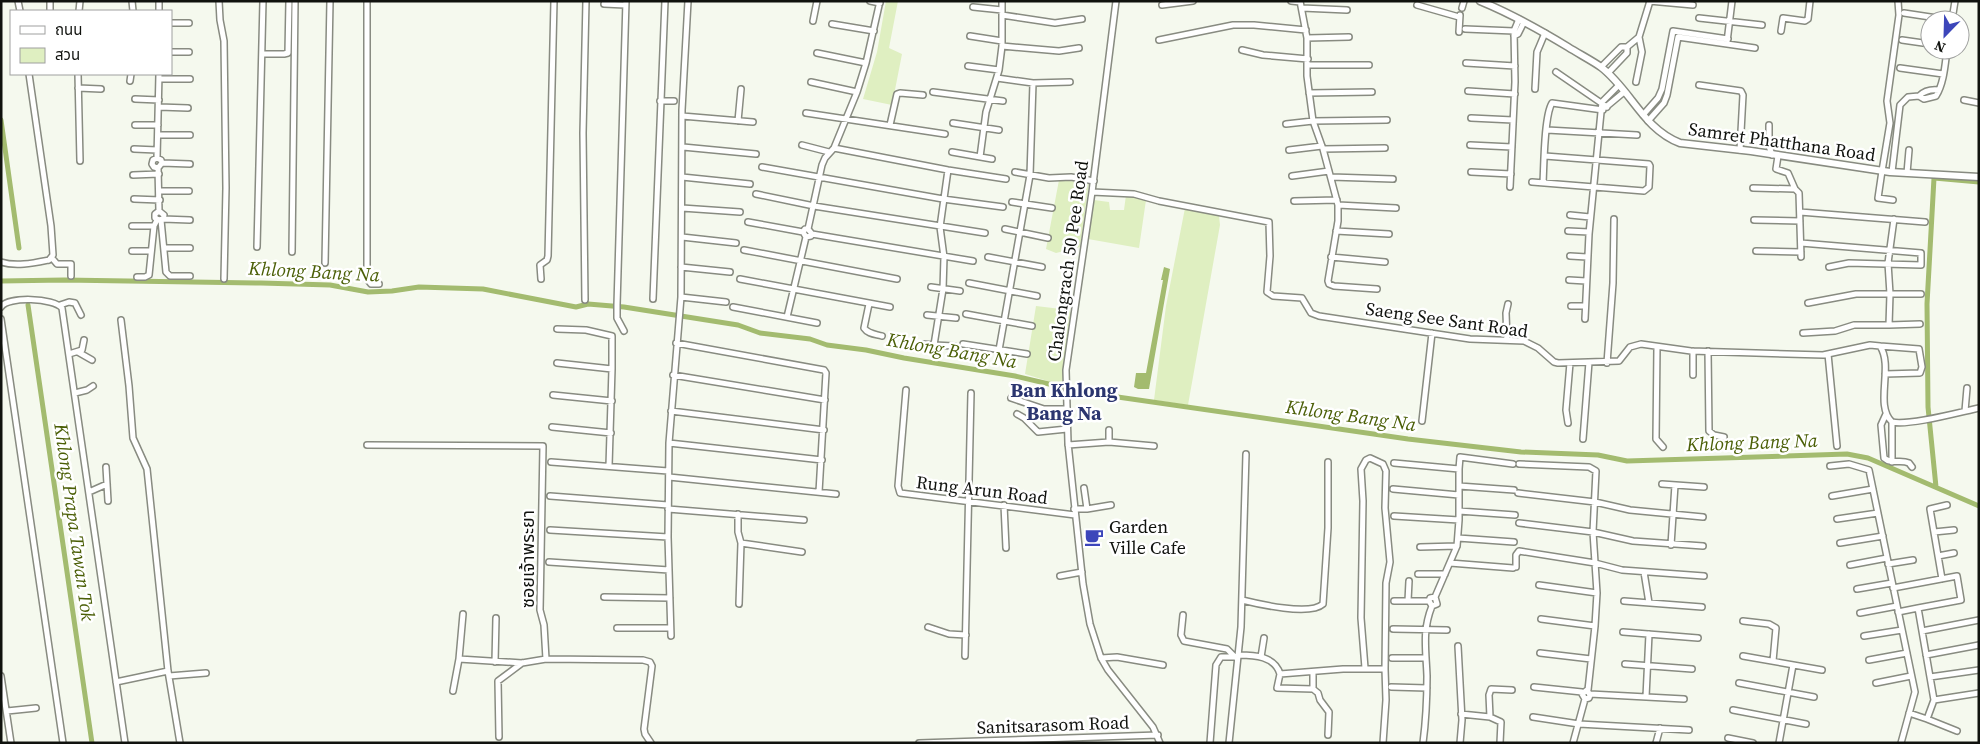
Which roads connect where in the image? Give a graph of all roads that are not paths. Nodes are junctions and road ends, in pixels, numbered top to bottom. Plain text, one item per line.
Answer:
1 (219, 1) edge
2 (263, 1) edge
3 (289, 1) edge
4 (295, 1) edge
5 (330, 1) edge
6 (367, 1) edge
7 (554, 1) edge
8 (586, 1) edge
9 (665, 1) edge
10 (688, 1) edge
11 (817, 1) edge
12 (870, 1) edge
13 (1002, 1) edge
14 (1116, 1) edge
15 (1193, 1) edge
16 (1291, 1) edge
17 (1464, 1) edge
18 (1480, 1) edge
19 (1649, 1) edge
20 (1732, 1) edge
21 (1810, 1) edge
22 (1898, 1) edge
23 (880, 2) edge
24 (625, 3) edge
25 (604, 4) dead end
26 (1301, 4) edge
27 (1162, 5) dead end
28 (1417, 5) dead end
29 (1693, 5) dead end
30 (973, 7) dead end
31 (1462, 8) dead end
32 (1347, 10) dead end
33 (1002, 13) junction
34 (1904, 13) dead end
35 (1920, 15) edge
36 (1700, 18) dead end
37 (1082, 20) dead end
38 (1522, 20) junction
39 (813, 21) dead end
40 (172, 22) edge
41 (1730, 22) junction
42 (189, 23) dead end
43 (832, 24) dead end
44 (1762, 25) dead end
45 (1306, 30) junction
46 (874, 31) junction
47 (1673, 31) junction
48 (1781, 31) dead end
49 (1514, 33) junction
50 (1545, 33) junction
51 (970, 36) dead end
52 (1639, 37) junction
53 (1307, 38) junction
54 (1349, 38) dead end
55 (1678, 38) junction
56 (1159, 40) dead end
57 (1902, 40) dead end
58 (1728, 42) junction
59 (1920, 43) edge
60 (1002, 44) junction
61 (1627, 47) junction
62 (1079, 48) dead end
63 (1755, 48) dead end
64 (1242, 50) dead end
65 (172, 52) edge
66 (189, 52) dead end
67 (817, 53) dead end
68 (262, 54) junction
69 (1945, 60) edge
70 (1308, 62) junction
71 (866, 63) junction
72 (1466, 63) dead end
73 (1369, 64) dead end
74 (968, 66) dead end
75 (1515, 66) junction
76 (1601, 67) junction
77 (1900, 68) dead end
78 (1666, 69) junction
79 (999, 70) junction
80 (1672, 70) junction
81 (1556, 72) dead end
82 (1608, 73) junction
83 (1943, 74) junction
84 (29, 75) edge
85 (78, 75) edge
86 (131, 75) edge
87 (159, 76) edge
88 (997, 78) junction
89 (190, 79) dead end
90 (130, 81) dead end
91 (811, 82) dead end
92 (1070, 82) dead end
93 (1636, 82) dead end
94 (1034, 83) junction
95 (1619, 85) junction
96 (1699, 85) dead end
97 (78, 88) junction
98 (101, 89) dead end
99 (741, 89) dead end
100 (1535, 90) dead end
101 (1468, 91) dead end
102 (857, 92) junction
103 (933, 92) dead end
104 (1309, 92) junction
105 (1372, 92) dead end
106 (1624, 92) junction
107 (1515, 94) junction
108 (923, 95) dead end
109 (990, 98) junction
110 (135, 99) dead end
111 (159, 100) junction
112 (1964, 100) dead end
113 (660, 101) junction
114 (674, 101) dead end
115 (1003, 101) dead end
116 (1979, 103) edge
117 (1604, 106) junction
118 (159, 108) junction
119 (188, 108) dead end
120 (806, 113) dead end
121 (682, 116) junction
122 (1471, 118) dead end
123 (1645, 118) junction
124 (845, 120) junction
125 (1387, 120) dead end
126 (1513, 120) junction
127 (738, 121) junction
128 (1313, 121) junction
129 (753, 122) dead end
130 (953, 123) dead end
131 (1286, 124) dead end
132 (135, 125) dead end
133 (158, 125) junction
134 (1769, 125) dead end
135 (890, 126) junction
136 (984, 128) junction
137 (999, 130) dead end
138 (1547, 130) junction
139 (1600, 133) junction
140 (945, 134) dead end
141 (158, 135) junction
142 (190, 135) dead end
143 (1637, 135) dead end
144 (802, 145) dead end
145 (1470, 145) dead end
146 (683, 146) junction
147 (1322, 147) junction
148 (1512, 147) junction
149 (834, 148) junction
150 (1385, 148) dead end
151 (134, 149) dead end
152 (157, 150) junction
153 (1289, 150) dead end
154 (1740, 150) junction
155 (1909, 150) dead end
156 (829, 152) junction
157 (952, 152) dead end
158 (756, 154) dead end
159 (1775, 155) junction
160 (1545, 156) junction
161 (980, 157) junction
162 (157, 158) junction
163 (992, 159) dead end
164 (1598, 160) junction
165 (80, 161) dead end
166 (190, 164) dead end
167 (762, 167) dead end
168 (160, 169) junction
169 (948, 170) junction
170 (1882, 171) junction
171 (1015, 172) dead end
172 (1471, 172) dead end
173 (1892, 172) junction
174 (1907, 173) junction
175 (133, 174) dead end
176 (1330, 174) junction
177 (1511, 174) junction
178 (1030, 175) junction
179 (819, 176) junction
180 (1292, 176) dead end
181 (682, 177) junction
182 (1979, 177) edge
183 (1006, 179) dead end
184 (1393, 179) dead end
185 (1094, 181) junction
186 (1532, 182) dead end
187 (1543, 183) junction
188 (750, 184) dead end
189 (1510, 187) dead end
190 (1594, 188) junction
191 (1753, 188) dead end
192 (1795, 189) junction
193 (160, 191) junction
194 (189, 191) dead end
195 (1092, 192) junction
196 (756, 194) dead end
197 (134, 199) dead end
198 (943, 199) junction
199 (160, 200) junction
200 (1893, 200) dead end
201 (1294, 201) dead end
202 (1012, 202) dead end
203 (1337, 202) junction
204 (1025, 204) junction
205 (814, 206) junction
206 (1003, 207) dead end
207 (682, 208) junction
208 (1052, 208) dead end
209 (1396, 208) dead end
210 (740, 212) dead end
211 (1800, 212) junction
212 (1570, 215) dead end
213 (1590, 217) junction
214 (1614, 219) dead end
215 (1894, 219) junction
216 (160, 220) junction
217 (190, 220) dead end
218 (1754, 220) dead end
219 (1800, 221) junction
220 (748, 222) dead end
221 (1925, 222) dead end
222 (292, 225) dead end
223 (132, 226) dead end
224 (154, 226) junction
225 (940, 227) junction
226 (808, 229) junction
227 (1005, 229) dead end
228 (1336, 231) junction
229 (1568, 231) dead end
230 (1020, 232) junction
231 (1589, 232) junction
232 (985, 233) dead end
233 (812, 234) junction
234 (1389, 234) dead end
235 (804, 235) junction
236 (682, 237) junction
237 (1048, 238) dead end
238 (736, 243) dead end
239 (1801, 243) junction
240 (257, 247) dead end
241 (164, 248) junction
242 (190, 248) dead end
243 (744, 250) dead end
244 (1890, 250) junction
245 (132, 251) dead end
246 (151, 251) junction
247 (1756, 251) dead end
248 (1570, 256) dead end
249 (944, 257) junction
250 (988, 257) dead end
251 (1587, 257) junction
252 (52, 258) junction
253 (1331, 258) junction
254 (974, 261) dead end
255 (1, 262) edge
256 (801, 262) junction
257 (1015, 262) junction
258 (1385, 262) dead end
259 (325, 263) dead end
260 (1888, 264) junction
261 (681, 267) junction
262 (1042, 267) dead end
263 (1829, 268) dead end
264 (730, 272) dead end
265 (71, 276) dead end
266 (137, 276) dead end
267 (190, 276) dead end
268 (224, 279) dead end
269 (541, 279) dead end
270 (740, 279) dead end
271 (897, 279) dead end
272 (1569, 280) dead end
273 (1586, 281) junction
274 (379, 284) dead end
275 (969, 284) dead end
276 (931, 287) dead end
277 (942, 288) junction
278 (795, 289) junction
279 (1377, 289) dead end
280 (960, 291) dead end
281 (1010, 291) junction
282 (1890, 294) junction
283 (1921, 294) dead end
284 (1037, 296) dead end
285 (681, 297) junction
286 (653, 299) dead end
287 (586, 300) dead end
288 (726, 302) dead end
289 (1808, 303) dead end
290 (868, 304) junction
291 (1508, 304) dead end
292 (60, 305) junction
293 (1571, 306) dead end
294 (1585, 306) junction
295 (1, 307) edge
296 (733, 307) dead end
297 (890, 307) dead end
298 (966, 314) dead end
299 (81, 315) dead end
300 (927, 315) dead end
301 (939, 316) junction
302 (788, 317) junction
303 (1, 318) edge
304 (956, 318) dead end
305 (121, 320) dead end
306 (1585, 320) dead end
307 (1004, 321) junction
308 (817, 323) dead end
309 (1920, 324) dead end
310 (1889, 325) junction
311 (1032, 326) dead end
312 (556, 329) dead end
313 (624, 331) dead end
314 (1432, 333) junction
315 (1803, 333) dead end
316 (882, 336) dead end
317 (84, 340) dead end
318 (1507, 340) junction
319 (676, 343) junction
320 (922, 344) dead end
321 (963, 344) dead end
322 (934, 345) junction
323 (954, 346) dead end
324 (1880, 346) junction
325 (1657, 347) junction
326 (999, 350) junction
327 (1693, 351) junction
328 (1708, 351) junction
329 (78, 352) junction
330 (69, 354) junction
331 (1027, 354) dead end
332 (1828, 354) junction
333 (92, 360) dead end
334 (1588, 362) junction
335 (557, 363) dead end
336 (1570, 363) junction
337 (1607, 363) junction
338 (612, 368) junction
339 (1885, 374) junction
340 (673, 375) junction
341 (1693, 375) dead end
342 (93, 386) dead end
343 (1968, 388) dead end
344 (906, 390) dead end
345 (75, 393) junction
346 (971, 393) dead end
347 (554, 395) dead end
348 (1011, 398) dead end
349 (825, 400) junction
350 (612, 401) junction
351 (1979, 408) edge
352 (1066, 409) junction
353 (671, 410) junction
354 (1965, 411) junction
355 (1017, 414) dead end
356 (1886, 414) junction
357 (1422, 422) dead end
358 (1892, 422) junction
359 (1568, 423) dead end
360 (552, 427) dead end
361 (1067, 429) junction
362 (824, 430) junction
363 (1109, 430) dead end
364 (611, 433) junction
365 (1724, 437) dead end
366 (1583, 439) dead end
367 (1109, 442) junction
368 (669, 443) junction
369 (367, 445) dead end
370 (1068, 445) junction
371 (1154, 446) dead end
372 (1836, 446) dead end
373 (1663, 447) dead end
374 (1246, 454) dead end
375 (822, 460) junction
376 (551, 462) dead end
377 (1328, 462) dead end
378 (1892, 462) junction
379 (1394, 463) dead end
380 (609, 466) junction
381 (1830, 466) dead end
382 (106, 467) dead end
383 (1912, 467) dead end
384 (1459, 469) junction
385 (668, 474) junction
386 (107, 484) junction
387 (1662, 484) dead end
388 (1675, 485) junction
389 (1459, 486) junction
390 (1704, 486) dead end
391 (1084, 488) dead end
392 (1873, 488) junction
393 (1393, 489) dead end
394 (89, 492) junction
395 (820, 492) junction
396 (836, 494) dead end
397 (1459, 495) junction
398 (550, 496) dead end
399 (1832, 496) dead end
400 (108, 500) dead end
401 (968, 502) junction
402 (1595, 502) junction
403 (1111, 505) dead end
404 (1947, 505) dead end
405 (1004, 506) junction
406 (668, 507) junction
407 (1087, 509) junction
408 (1459, 511) junction
409 (1075, 512) junction
410 (1878, 513) junction
411 (738, 514) junction
412 (1673, 514) junction
413 (1515, 515) dead end
414 (1394, 516) dead end
415 (1703, 517) dead end
416 (1837, 519) dead end
417 (804, 520) dead end
418 (1459, 520) junction
419 (1519, 523) dead end
420 (550, 530) dead end
421 (1954, 530) dead end
422 (1593, 532) junction
423 (1934, 532) junction
424 (1883, 536) junction
425 (668, 537) junction
426 (1458, 538) junction
427 (1514, 542) dead end
428 (742, 543) junction
429 (1840, 543) dead end
430 (1672, 545) junction
431 (1420, 546) dead end
432 (1457, 546) junction
433 (1703, 546) dead end
434 (1006, 548) dead end
435 (802, 552) dead end
436 (1954, 553) dead end
437 (1938, 556) junction
438 (1913, 560) dead end
439 (1888, 561) junction
440 (549, 562) dead end
441 (1450, 563) junction
442 (1595, 563) junction
443 (1850, 565) dead end
444 (669, 570) junction
445 (1082, 572) junction
446 (1644, 572) junction
447 (1418, 574) dead end
448 (1446, 574) junction
449 (1060, 576) dead end
450 (1704, 576) dead end
451 (1942, 579) junction
452 (1408, 581) dead end
453 (1539, 585) dead end
454 (1893, 586) junction
455 (1856, 589) dead end
456 (1596, 593) junction
457 (604, 597) dead end
458 (670, 598) junction
459 (1242, 600) junction
460 (1394, 601) dead end
461 (1408, 601) junction
462 (1624, 601) dead end
463 (1649, 603) junction
464 (739, 604) dead end
465 (1430, 604) junction
466 (1702, 607) dead end
467 (1918, 608) junction
468 (1898, 609) junction
469 (1860, 613) dead end
470 (463, 614) dead end
471 (1183, 615) dead end
472 (496, 618) dead end
473 (1541, 619) dead end
474 (1979, 620) edge
475 (1743, 621) dead end
476 (1595, 626) junction
477 (928, 627) dead end
478 (617, 628) dead end
479 (670, 628) junction
480 (1393, 629) dead end
481 (1425, 630) junction
482 (1447, 630) dead end
483 (1902, 630) junction
484 (1922, 631) junction
485 (1623, 632) dead end
486 (966, 634) junction
487 (1649, 634) junction
488 (671, 636) dead end
489 (1864, 636) dead end
490 (1264, 638) dead end
491 (1698, 638) dead end
492 (1979, 645) edge
493 (1458, 646) dead end
494 (1540, 652) dead end
495 (1907, 653) junction
496 (1926, 654) junction
497 (965, 656) dead end
498 (1237, 656) junction
499 (1743, 656) dead end
500 (1261, 657) junction
501 (1101, 658) junction
502 (1392, 658) dead end
503 (1425, 658) junction
504 (459, 659) junction
505 (546, 659) junction
506 (1591, 659) junction
507 (1870, 660) dead end
508 (1773, 661) junction
509 (496, 662) junction
510 (522, 663) junction
511 (1625, 664) dead end
512 (1163, 665) dead end
513 (1793, 665) junction
514 (1648, 666) junction
515 (1365, 668) junction
516 (1385, 669) junction
517 (1692, 669) dead end
518 (1822, 670) dead end
519 (1979, 670) edge
520 (206, 672) dead end
521 (1313, 672) junction
522 (169, 674) junction
523 (1280, 674) junction
524 (1, 676) edge
525 (1911, 676) junction
526 (1930, 677) junction
527 (116, 682) junction
528 (1739, 683) dead end
529 (1876, 683) dead end
530 (1534, 687) dead end
531 (1391, 688) dead end
532 (1427, 688) junction
533 (1313, 689) junction
534 (1512, 690) dead end
535 (453, 691) dead end
536 (1587, 692) junction
537 (1788, 692) junction
538 (1979, 693) edge
539 (1646, 697) junction
540 (1814, 697) dead end
541 (1684, 700) dead end
542 (1934, 700) junction
543 (36, 708) dead end
544 (1733, 710) dead end
545 (7, 711) junction
546 (1909, 713) junction
547 (1461, 714) junction
548 (1490, 716) junction
549 (1533, 717) dead end
550 (1926, 719) junction
551 (1783, 720) junction
552 (1579, 724) junction
553 (1806, 724) dead end
554 (1660, 728) junction
555 (1689, 730) dead end
556 (1957, 732) dead end
557 (1158, 735) junction
558 (1328, 736) dead end
559 (499, 737) dead end
560 (1728, 738) dead end
561 (11, 743) edge
562 (63, 743) edge
563 (125, 743) edge
564 (180, 743) edge
565 (652, 743) edge
566 (919, 743) edge
567 (1160, 743) edge
568 (1210, 743) edge
569 (1229, 743) edge
570 (1382, 743) edge
571 (1423, 743) edge
572 (1460, 743) edge
573 (1500, 743) edge
574 (1573, 743) edge
575 (1656, 743) edge
576 (1753, 743) edge
577 (1779, 743) edge
578 (1901, 743) edge

1 - 268 street
2 - 68 street
3 - 68 street
4 - 222 street
5 - 259 street
6 - 274 street
7 - 269 street
8 - 287 street
9 - 113 street
10 - 121 street
11 - 39 street
12 - 23 street
13 - 33 street
14 - 185 street, Chalongrach 50 Pee Road
15 - 27 street
16 - 26 street
17 - 31 street
18 - 38 street, Samret Phatthana Road
19 - 29 street
19 - 52 street
20 - 41 street
21 - 48 street
22 - 170 street
23 - 46 street
24 - 25 street
24 - 313 street
26 - 32 street
26 - 45 street
28 - 49 street
30 - 33 street
33 - 37 street
33 - 60 street
34 - 35 street
36 - 41 street
38 - 49 street
38 - 50 street, Samret Phatthana Road
40 - 42 street
41 - 44 street
41 - 58 street
43 - 46 street
45 - 53 street
45 - 56 street
46 - 71 street
47 - 55 street
47 - 58 street
47 - 78 street
49 - 75 street
50 - 76 street, Samret Phatthana Road
50 - 100 street
51 - 60 street
52 - 61 street
52 - 93 street
53 - 54 street
53 - 70 street
55 - 58 street
55 - 80 street
57 - 59 street
58 - 63 street
60 - 62 street
60 - 79 street
61 - 76 street
61 - 82 street
64 - 70 street
65 - 66 street
67 - 71 street
68 - 240 street
69 - 83 street
70 - 73 street
70 - 104 street
71 - 102 street
72 - 75 street
74 - 79 street
75 - 107 street
76 - 82 street, Samret Phatthana Road
77 - 83 street
78 - 80 street
78 - 123 street
79 - 88 street
80 - 123 street
81 - 117 street
82 - 95 street, Samret Phatthana Road
83 - 173 street
84 - 252 street
85 - 97 street
86 - 90 street
87 - 89 street
87 - 111 street
88 - 94 street
88 - 109 street
91 - 102 street
92 - 94 street
94 - 178 street
95 - 106 street, Samret Phatthana Road
95 - 117 street
96 - 154 street
97 - 98 street
97 - 165 street
99 - 127 street
101 - 107 street
102 - 124 street
103 - 109 street
104 - 105 street
104 - 128 street
106 - 117 street
106 - 123 street, Samret Phatthana Road
107 - 126 street
108 - 135 street
109 - 115 street
109 - 136 street
110 - 111 street
111 - 118 street
112 - 116 street
113 - 114 street
113 - 286 street
117 - 138 street
117 - 139 street
118 - 119 street
118 - 133 street
120 - 124 street
121 - 127 street
121 - 146 street
122 - 126 street
123 - 154 street, Samret Phatthana Road
124 - 135 street
124 - 149 street
125 - 128 street
126 - 148 street
127 - 129 street
128 - 131 street
128 - 147 street
130 - 136 street
132 - 133 street
133 - 141 street
134 - 159 street
135 - 140 street
136 - 137 street
136 - 161 street
138 - 139 street
138 - 160 street
139 - 143 street
139 - 164 street
141 - 142 street
141 - 152 street
144 - 156 street
145 - 148 street
146 - 158 street
146 - 181 street
147 - 150 street
147 - 153 street
147 - 176 street
148 - 177 street
149 - 156 street
149 - 169 street
151 - 152 street
152 - 162 street
154 - 159 street, Samret Phatthana Road
155 - 174 street
156 - 179 street
157 - 161 street
159 - 170 street, Samret Phatthana Road
159 - 192 street
160 - 164 street
160 - 187 street
161 - 163 street
162 - 168 street
162 - 168 street
164 - 190 street
164 - 190 street
166 - 168 street
167 - 179 street
168 - 175 street
168 - 193 street
169 - 183 street
169 - 198 street
170 - 173 street, Samret Phatthana Road
170 - 200 street
171 - 178 street
172 - 177 street
173 - 174 street, Samret Phatthana Road
174 - 182 street, Samret Phatthana Road
176 - 180 street
176 - 184 street
176 - 203 street
177 - 189 street
178 - 185 street
178 - 204 street
179 - 198 street
179 - 205 street
181 - 188 street
181 - 207 street
185 - 195 street, Chalongrach 50 Pee Road
186 - 187 street
187 - 190 street
190 - 213 street
191 - 192 street
192 - 211 street
193 - 194 street
193 - 199 street
195 - 314 street, Saeng See Sant Road
195 - 352 street, Chalongrach 50 Pee Road
196 - 205 street
197 - 199 street
198 - 206 street
198 - 225 street
199 - 216 street
201 - 203 street
202 - 204 street
203 - 209 street
203 - 228 street
204 - 208 street
204 - 230 street
205 - 225 street
205 - 226 street
207 - 210 street
207 - 236 street
211 - 215 street
211 - 219 street
212 - 213 street
213 - 231 street
214 - 337 street
215 - 221 street
215 - 244 street
216 - 217 street
216 - 224 street
216 - 241 street
218 - 219 street
219 - 239 street
220 - 235 street
223 - 224 street
224 - 246 street
225 - 232 street
225 - 249 street
226 - 233 street
226 - 235 street
227 - 230 street
228 - 234 street
228 - 253 street
229 - 231 street
230 - 237 street
230 - 257 street
231 - 251 street
233 - 235 street
233 - 249 street
235 - 256 street
236 - 238 street
236 - 261 street
239 - 244 street
239 - 247 street
241 - 242 street
241 - 267 street
243 - 256 street
244 - 260 street
244 - 260 street
245 - 246 street
246 - 266 street
248 - 251 street
249 - 254 street
249 - 277 street
250 - 257 street
251 - 273 street
252 - 255 street
252 - 265 street
253 - 258 street
253 - 279 street
256 - 271 street
256 - 278 street
257 - 262 street
257 - 281 street
260 - 263 street
260 - 282 street
261 - 264 street
261 - 285 street
270 - 278 street
272 - 273 street
273 - 294 street
275 - 281 street
276 - 277 street
277 - 280 street
277 - 301 street
278 - 290 street
278 - 302 street
281 - 284 street
281 - 307 street
282 - 283 street
282 - 289 street
282 - 310 street
285 - 288 street
285 - 319 street
290 - 297 street
290 - 316 street
291 - 318 street
292 - 295 street
292 - 299 street
292 - 330 street
293 - 294 street
294 - 306 street
296 - 302 street
298 - 307 street
300 - 301 street
301 - 304 street
301 - 322 street
302 - 308 street
303 - 562 street
305 - 522 street
307 - 311 street
307 - 326 street
309 - 310 street
310 - 315 street
312 - 338 street
314 - 318 street, Saeng See Sant Road
314 - 357 street
317 - 329 street
318 - 336 street, Saeng See Sant Road
319 - 340 street
319 - 349 street
320 - 322 street
321 - 326 street
322 - 323 street
324 - 332 street
324 - 339 street
324 - 339 street
325 - 327 street
325 - 337 street
325 - 373 street
326 - 331 street
327 - 328 street
327 - 341 street
328 - 332 street
328 - 365 street
329 - 330 street
329 - 333 street
330 - 345 street
332 - 372 street
334 - 336 street, Saeng See Sant Road
334 - 337 street, Saeng See Sant Road
334 - 366 street
335 - 338 street
336 - 359 street
338 - 350 street
339 - 356 street
340 - 349 street
340 - 353 street
342 - 345 street
343 - 354 street
344 - 401 street, Rung Arun Road
345 - 394 street
346 - 401 street
347 - 350 street
348 - 352 street
349 - 362 street
350 - 364 street
351 - 354 street
352 - 361 street, Chalongrach 50 Pee Road
353 - 362 street
353 - 368 street
354 - 358 street
355 - 361 street
356 - 358 street
356 - 378 street
358 - 378 street
360 - 364 street
361 - 370 street, Chalongrach 50 Pee Road
362 - 375 street
363 - 367 street
364 - 380 street
367 - 370 street
367 - 371 street
368 - 375 street
368 - 385 street
369 - 505 street, ซอยเจ้าพระยา
370 - 409 street, Chalongrach 50 Pee Road
374 - 459 street
375 - 395 street
376 - 380 street
377 - 459 street
378 - 383 street
379 - 384 street
380 - 385 street
381 - 392 street
382 - 386 street
384 - 389 street
384 - 402 street
385 - 395 street
385 - 406 street
386 - 394 street
386 - 400 street
387 - 388 street
388 - 390 street
388 - 412 street
389 - 397 street
389 - 402 street
391 - 407 street
392 - 399 street
392 - 410 street
393 - 397 street
394 - 527 street
395 - 396 street
397 - 408 street
398 - 406 street
401 - 405 street, Rung Arun Road
401 - 486 street
402 - 412 street
402 - 422 street
403 - 407 street, Rung Arun Road
404 - 423 street
405 - 409 street, Rung Arun Road
405 - 434 street
406 - 411 street
406 - 425 street
407 - 409 street, Rung Arun Road
408 - 413 street
408 - 418 street
409 - 445 street, Chalongrach 50 Pee Road
410 - 416 street
410 - 424 street
411 - 417 street
411 - 428 street
412 - 415 street
412 - 430 street
414 - 418 street
418 - 426 street
419 - 422 street
420 - 425 street
421 - 423 street
422 - 430 street
422 - 442 street
423 - 437 street
424 - 429 street
424 - 439 street
425 - 444 street
426 - 427 street
426 - 432 street
428 - 435 street
428 - 464 street
430 - 433 street
431 - 432 street
432 - 441 street
436 - 437 street
437 - 451 street
438 - 439 street
439 - 443 street
439 - 454 street
440 - 444 street
441 - 442 street
441 - 448 street
442 - 446 street
442 - 456 street
444 - 458 street
445 - 449 street
445 - 501 street, Chalongrach 50 Pee Road
446 - 450 street
446 - 463 street
447 - 448 street
448 - 465 street
451 - 454 street
451 - 467 street
452 - 461 street
453 - 456 street
454 - 455 street
454 - 468 street
456 - 476 street
457 - 458 street
458 - 479 street
459 - 498 street
460 - 461 street
461 - 465 street
462 - 463 street
463 - 466 street
465 - 481 street
467 - 468 street
467 - 484 street
468 - 469 street
468 - 483 street
470 - 504 street
471 - 498 street
472 - 509 street
473 - 476 street
474 - 484 street
475 - 508 street
476 - 506 street
477 - 486 street
478 - 479 street
479 - 488 street
480 - 481 street
481 - 482 street
481 - 503 street
483 - 489 street
483 - 495 street
484 - 496 street
485 - 487 street
486 - 497 street
487 - 491 street
487 - 514 street
490 - 500 street
492 - 496 street
493 - 547 street
494 - 506 street
495 - 507 street
495 - 525 street
496 - 526 street
498 - 500 street
498 - 568 street
498 - 569 street
499 - 508 street
500 - 523 street
501 - 512 street
501 - 557 street, Chalongrach 50 Pee Road
502 - 503 street
503 - 532 street
504 - 509 street
504 - 535 street
505 - 510 street
505 - 565 street
506 - 536 street
508 - 513 street
509 - 510 street
510 - 559 street
511 - 514 street
513 - 518 street
513 - 537 street
514 - 517 street
514 - 539 street
515 - 516 street
515 - 516 street
515 - 521 street
516 - 570 street
519 - 526 street
520 - 522 street
521 - 523 street
521 - 533 street
522 - 527 street
522 - 564 street
523 - 533 street
524 - 545 street
525 - 529 street
525 - 546 street
526 - 542 street
527 - 563 street
528 - 537 street
530 - 536 street
531 - 532 street
532 - 571 street
533 - 558 street
534 - 548 street
536 - 539 street
536 - 552 street
537 - 540 street
537 - 551 street
538 - 542 street
539 - 541 street
542 - 550 street
543 - 545 street
544 - 551 street
545 - 561 street
546 - 550 street
546 - 578 street
547 - 548 street
547 - 572 street
548 - 573 street
549 - 552 street
550 - 556 street
551 - 553 street
551 - 577 street
552 - 554 street
552 - 574 street
554 - 555 street
554 - 575 street
557 - 566 street, Sanitsarasom Road
557 - 567 street, Chalongrach 50 Pee Road
560 - 576 street

